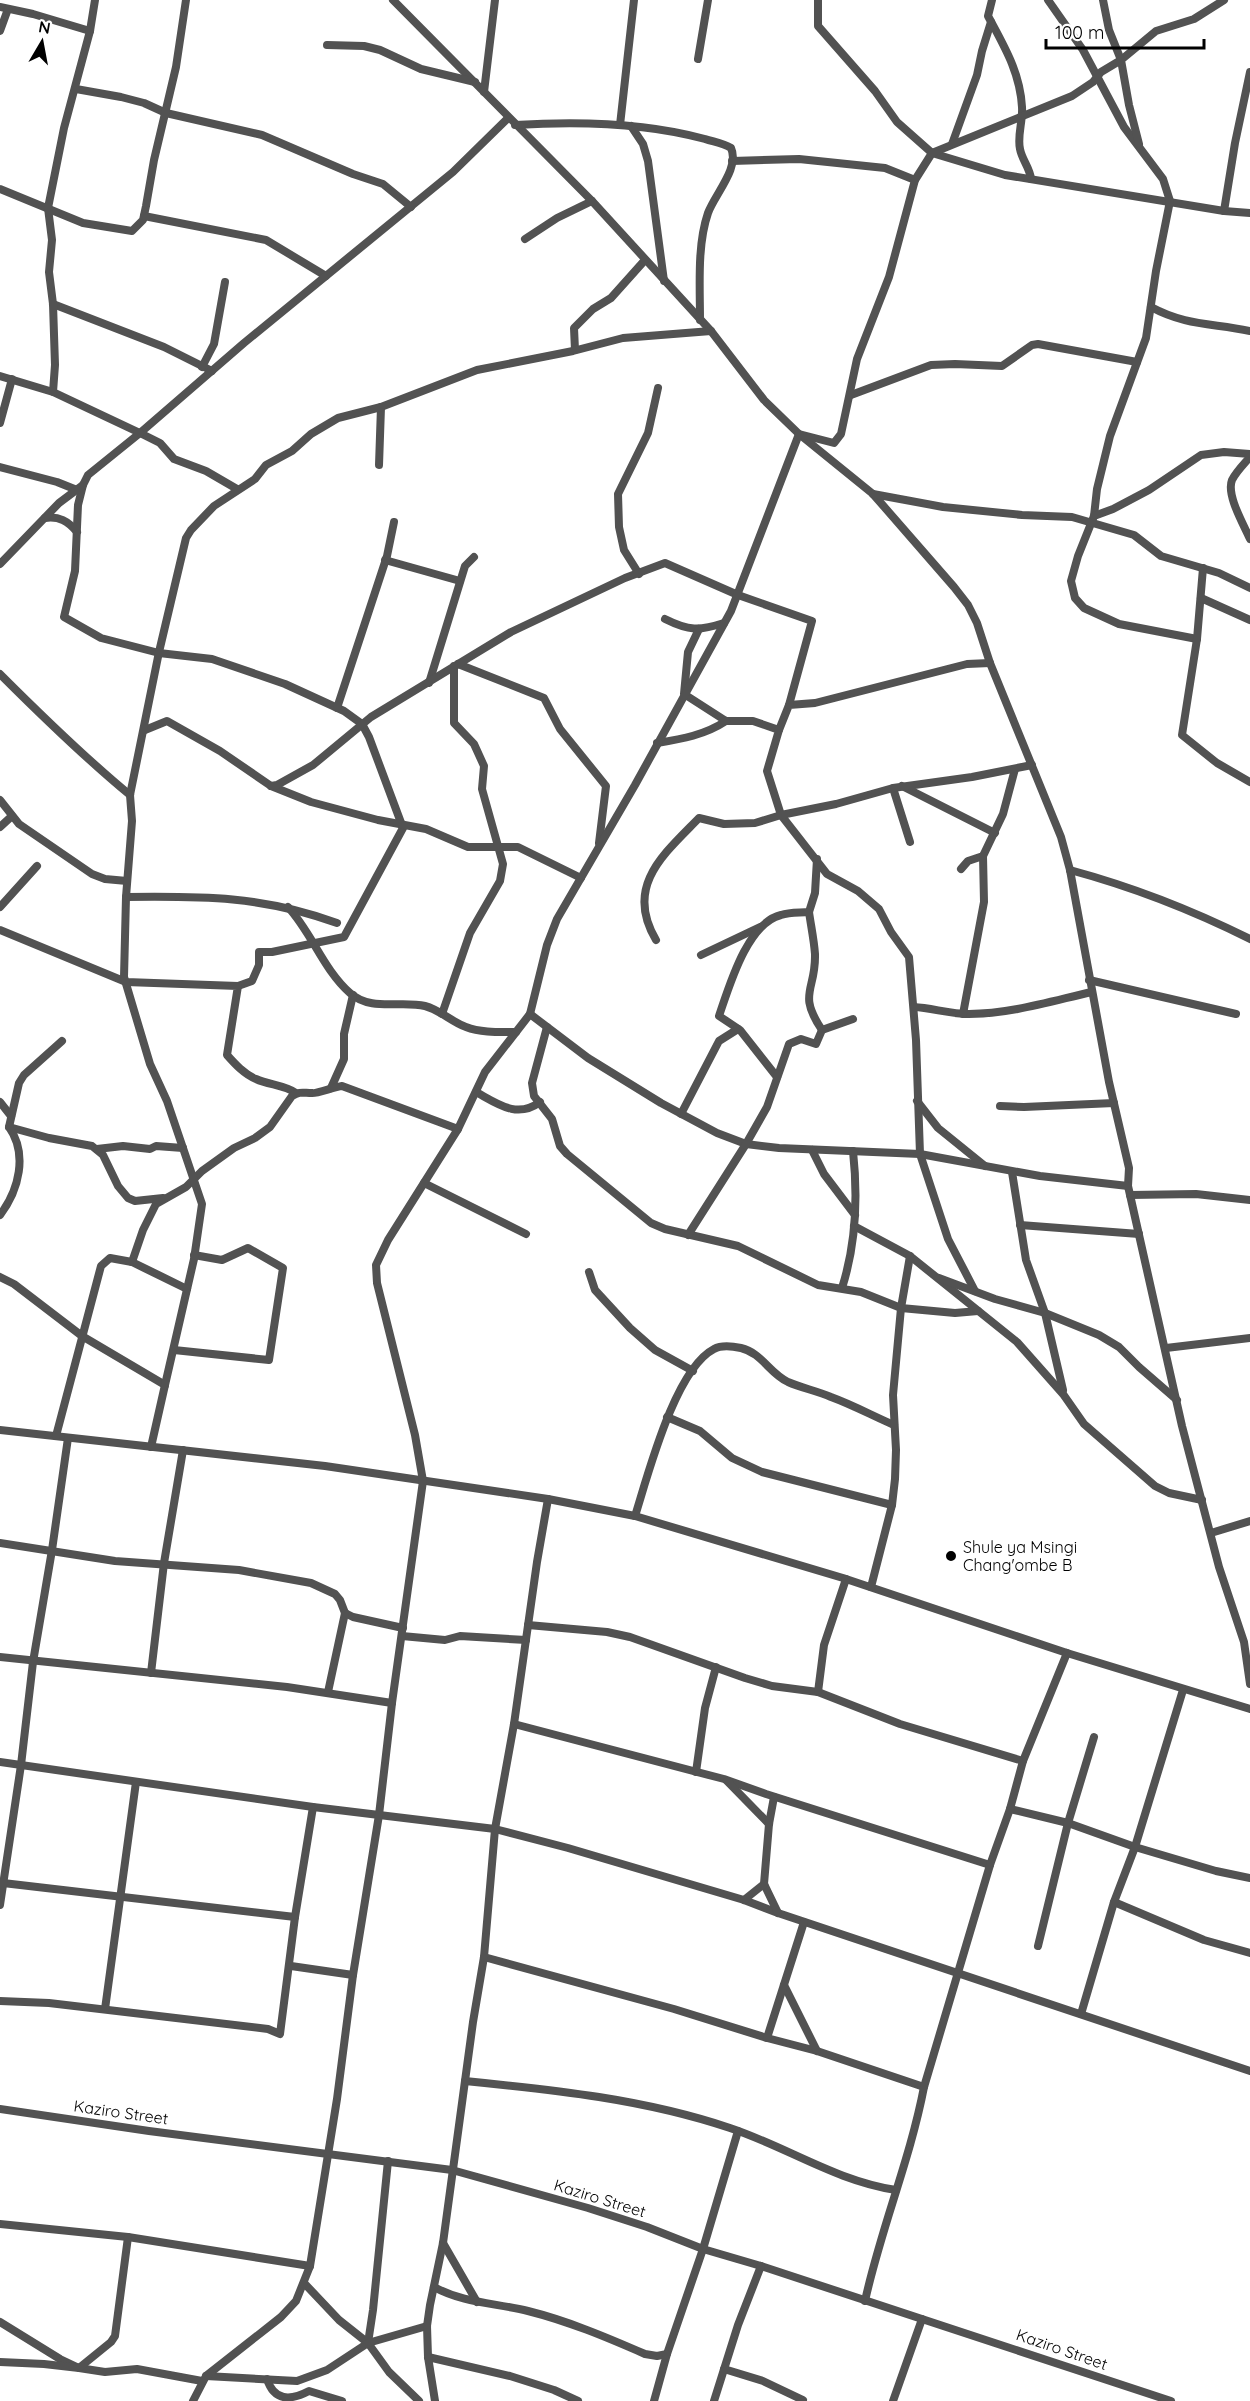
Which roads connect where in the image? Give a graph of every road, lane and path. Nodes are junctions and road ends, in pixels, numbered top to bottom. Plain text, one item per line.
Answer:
1 (95, 0) edge
2 (186, 0) edge
3 (393, 0) edge
4 (495, 0) edge
5 (634, 0) edge
6 (708, 0) edge
7 (992, 0) edge
8 (1048, 0) edge
9 (1103, 0) edge
10 (1224, 0) edge
11 (817, 1) edge
12 (4, 8) edge
13 (992, 22) junction
14 (0, 31) edge
15 (90, 31) junction
16 (327, 45) dead end
17 (698, 59) dead end
18 (1121, 60) junction
19 (1250, 72) edge
20 (1098, 78) junction
21 (476, 82) junction
22 (76, 89) junction
23 (484, 92) junction
24 (166, 113) junction
25 (1022, 115) junction
26 (508, 118) junction
27 (515, 125) junction
28 (620, 125) junction
29 (631, 126) junction
30 (952, 144) junction
31 (1140, 148) junction
32 (932, 153) junction
33 (732, 161) junction
34 (915, 180) junction
35 (1031, 180) junction
36 (0, 189) edge
37 (592, 201) junction
38 (1170, 201) junction
39 (411, 207) junction
40 (48, 208) junction
41 (1224, 212) junction
42 (1250, 213) edge
43 (144, 216) junction
44 (525, 238) dead end
45 (645, 260) junction
46 (327, 276) junction
47 (664, 281) junction
48 (225, 282) dead end
49 (53, 304) junction
50 (1151, 307) junction
51 (700, 320) junction
52 (711, 331) junction
53 (1250, 331) edge
54 (575, 350) junction
55 (1137, 362) junction
56 (202, 367) junction
57 (212, 371) junction
58 (0, 376) edge
59 (12, 379) junction
60 (658, 388) dead end
61 (53, 392) junction
62 (851, 395) junction
63 (381, 407) junction
64 (0, 423) edge
65 (140, 434) junction
66 (799, 434) junction
67 (1250, 455) edge
68 (379, 465) dead end
69 (0, 467) edge
70 (80, 488) junction
71 (237, 489) junction
72 (873, 494) junction
73 (45, 518) junction
74 (1093, 520) junction
75 (394, 522) dead end
76 (77, 532) junction
77 (1250, 539) edge
78 (474, 557) dead end
79 (2, 559) edge
80 (385, 560) junction
81 (1203, 568) junction
82 (639, 574) junction
83 (460, 581) junction
84 (1250, 588) edge
85 (738, 596) junction
86 (1201, 598) junction
87 (665, 618) dead end
88 (1250, 620) edge
89 (724, 623) junction
90 (699, 629) junction
91 (1197, 639) junction
92 (159, 653) junction
93 (990, 663) junction
94 (456, 665) junction
95 (0, 674) edge
96 (429, 683) junction
97 (684, 694) junction
98 (789, 705) junction
99 (337, 708) junction
100 (726, 722) junction
101 (362, 724) junction
102 (144, 730) junction
103 (779, 730) junction
104 (657, 742) junction
105 (1032, 765) junction
106 (1015, 769) junction
107 (1250, 782) edge
108 (271, 786) junction
109 (897, 787) junction
110 (130, 795) junction
111 (0, 800) edge
112 (781, 815) junction
113 (12, 816) junction
114 (402, 825) junction
115 (0, 827) edge
116 (995, 833) junction
117 (910, 842) dead end
118 (497, 847) junction
119 (598, 847) junction
120 (983, 856) junction
121 (817, 860) junction
122 (37, 866) dead end
123 (961, 869) dead end
124 (1070, 870) junction
125 (581, 878) junction
126 (127, 881) junction
127 (126, 897) junction
128 (0, 907) edge
129 (288, 907) junction
130 (809, 912) junction
131 (337, 923) dead end
132 (761, 927) junction
133 (0, 930) edge
134 (1250, 939) edge
135 (656, 940) dead end
136 (314, 942) junction
137 (701, 955) dead end
138 (1089, 980) junction
139 (126, 982) junction
140 (238, 986) junction
141 (1092, 992) junction
142 (353, 995) junction
143 (914, 1007) junction
144 (442, 1014) junction
145 (530, 1014) junction
146 (963, 1014) junction
147 (1236, 1014) dead end
148 (853, 1019) dead end
149 (547, 1027) junction
150 (738, 1029) junction
151 (822, 1030) junction
152 (516, 1032) junction
153 (62, 1041) dead end
154 (777, 1077) junction
155 (331, 1088) junction
156 (476, 1092) junction
157 (296, 1093) junction
158 (916, 1100) junction
159 (0, 1102) edge
160 (540, 1102) junction
161 (1114, 1103) junction
162 (1000, 1106) dead end
163 (681, 1114) junction
164 (11, 1116) junction
165 (9, 1127) junction
166 (458, 1129) junction
167 (746, 1144) junction
168 (183, 1148) junction
169 (97, 1149) junction
170 (812, 1150) junction
171 (853, 1151) junction
172 (920, 1154) junction
173 (988, 1168) junction
174 (1012, 1172) junction
175 (194, 1179) junction
176 (424, 1184) junction
177 (1129, 1190) junction
178 (165, 1198) junction
179 (1250, 1200) edge
180 (0, 1215) edge
181 (855, 1215) junction
182 (1020, 1225) junction
183 (854, 1226) junction
184 (526, 1234) dead end
185 (1139, 1234) junction
186 (688, 1235) junction
187 (194, 1255) junction
188 (910, 1256) junction
189 (132, 1262) junction
190 (589, 1272) dead end
191 (936, 1277) junction
192 (0, 1278) edge
193 (187, 1288) junction
194 (842, 1288) junction
195 (975, 1291) junction
196 (901, 1308) junction
197 (978, 1311) junction
198 (1045, 1313) junction
199 (82, 1335) junction
200 (1250, 1338) edge
201 (1166, 1348) junction
202 (174, 1350) junction
203 (693, 1371) junction
204 (165, 1384) junction
205 (1063, 1394) junction
206 (1177, 1400) junction
207 (667, 1417) junction
208 (894, 1425) junction
209 (0, 1430) edge
210 (56, 1436) junction
211 (68, 1438) junction
212 (151, 1446) junction
213 (183, 1450) junction
214 (423, 1481) junction
215 (548, 1499) junction
216 (1202, 1500) junction
217 (891, 1505) junction
218 (636, 1516) junction
219 (1250, 1519) edge
220 (1212, 1533) junction
221 (0, 1543) edge
222 (52, 1550) junction
223 (164, 1563) junction
224 (846, 1579) junction
225 (871, 1587) junction
226 (345, 1613) junction
227 (528, 1625) junction
228 (403, 1632) junction
229 (526, 1640) junction
230 (1247, 1641) edge
231 (1067, 1653) junction
232 (0, 1657) edge
233 (33, 1662) junction
234 (716, 1667) junction
235 (151, 1672) junction
236 (1250, 1684) edge
237 (1183, 1690) junction
238 (328, 1692) junction
239 (818, 1692) junction
240 (392, 1703) junction
241 (1250, 1709) edge
242 (514, 1724) junction
243 (1094, 1737) dead end
244 (1023, 1761) junction
245 (0, 1762) edge
246 (21, 1765) junction
247 (696, 1772) junction
248 (724, 1779) junction
249 (136, 1782) junction
250 (774, 1797) junction
251 (313, 1808) junction
252 (1010, 1809) junction
253 (379, 1815) junction
254 (1068, 1823) junction
255 (769, 1824) junction
256 (495, 1830) junction
257 (1135, 1847) junction
258 (990, 1865) junction
259 (1250, 1878) edge
260 (3, 1883) junction
261 (764, 1884) junction
262 (120, 1898) junction
263 (744, 1900) junction
264 (1114, 1902) junction
265 (0, 1905) edge
266 (778, 1913) junction
267 (295, 1917) junction
268 (804, 1922) junction
269 (1038, 1946) dead end
270 (1250, 1953) edge
271 (484, 1957) junction
272 (291, 1966) junction
273 (957, 1974) junction
274 (353, 1975) junction
275 (784, 1985) junction
276 (0, 2001) edge
277 (105, 2009) junction
278 (1081, 2014) junction
279 (766, 2038) junction
280 (817, 2051) junction
281 (1250, 2071) edge
282 (465, 2081) junction
283 (924, 2087) junction
284 (0, 2109) edge
285 (738, 2131) junction
286 (327, 2155) junction
287 (388, 2161) junction
288 (452, 2170) junction
289 (896, 2190) junction
290 (0, 2223) edge
291 (128, 2237) junction
292 (443, 2243) junction
293 (703, 2249) junction
294 (310, 2266) junction
295 (761, 2266) junction
296 (304, 2283) junction
297 (434, 2287) junction
298 (865, 2301) junction
299 (477, 2302) junction
300 (922, 2319) junction
301 (0, 2322) edge
302 (427, 2326) junction
303 (368, 2343) junction
304 (667, 2354) junction
305 (428, 2357) junction
306 (0, 2362) edge
307 (79, 2368) junction
308 (724, 2369) junction
309 (204, 2379) junction
310 (267, 2379) junction
311 (297, 2380) junction
312 (309, 2391) junction
313 (194, 2401) edge
314 (342, 2401) edge
315 (419, 2401) edge
316 (435, 2401) edge
317 (578, 2401) edge
318 (654, 2401) edge
319 (714, 2401) edge
320 (805, 2401) edge
321 (893, 2401) edge
322 (1171, 2401) edge

1 - 15 street
2 - 24 street
3 - 21 street
4 - 23 street
5 - 28 street
6 - 17 street
7 - 13 street
8 - 20 street
9 - 18 street
10 - 18 street
11 - 32 street
12 - 14 street
12 - 15 street
13 - 25 street
13 - 30 street
15 - 22 street
16 - 21 street
18 - 20 street
18 - 31 street
19 - 41 street
20 - 25 street
20 - 31 street
21 - 23 street
22 - 24 street
22 - 40 street
23 - 26 street
24 - 39 street
24 - 43 street
25 - 30 street
25 - 35 street
26 - 27 street
26 - 39 street
27 - 28 street
27 - 37 street
28 - 29 street
29 - 33 street
29 - 47 street
30 - 32 street
31 - 38 street
32 - 34 street
32 - 35 street
33 - 34 street
33 - 51 street
34 - 62 street
35 - 38 street
36 - 40 street
37 - 44 street
37 - 45 street
38 - 41 street
38 - 50 street
39 - 46 street
40 - 43 street
40 - 49 street
41 - 42 street
43 - 46 street
45 - 47 street
45 - 54 street
46 - 57 street
47 - 51 street
48 - 56 street
49 - 56 street
49 - 61 street
50 - 53 street
50 - 55 street
51 - 52 street
52 - 54 street
52 - 66 street
54 - 63 street
55 - 62 street
55 - 74 street
56 - 57 street
57 - 65 street
58 - 59 street
59 - 61 street
59 - 64 street
60 - 82 street
61 - 65 street
62 - 66 street
63 - 68 street
63 - 71 street
65 - 70 street
65 - 71 street
66 - 72 street
66 - 85 street
67 - 74 street
67 - 77 street
69 - 70 street
70 - 73 street
70 - 76 street
71 - 92 street
72 - 74 street
72 - 93 street
73 - 76 street
73 - 79 street
74 - 81 street
74 - 91 street
75 - 80 street
76 - 92 street
78 - 83 street
80 - 83 street
80 - 99 street
81 - 84 street
81 - 86 street
82 - 85 street
82 - 94 street
83 - 96 street
85 - 89 street
85 - 98 street
86 - 88 street
86 - 91 street
87 - 90 street
89 - 90 street
89 - 97 street
90 - 97 street
91 - 107 street
92 - 99 street
92 - 102 street
93 - 98 street
93 - 105 street
94 - 96 street
94 - 118 street
94 - 119 street
95 - 110 street
96 - 101 street
97 - 100 street
97 - 104 street
98 - 103 street
99 - 101 street
100 - 103 street
100 - 104 street
101 - 108 street
101 - 114 street
102 - 108 street
102 - 110 street
103 - 112 street
104 - 119 street
105 - 106 street
105 - 124 street
106 - 109 street
106 - 116 street
108 - 114 street
109 - 112 street
109 - 116 street
109 - 117 street
110 - 126 street
111 - 113 street
112 - 121 street
112 - 135 street
113 - 115 street
113 - 126 street
114 - 118 street
114 - 136 street
116 - 120 street
118 - 125 street
118 - 144 street
119 - 125 street
120 - 123 street
120 - 146 street
121 - 130 street
121 - 143 street
122 - 128 street
124 - 134 street
124 - 138 street
125 - 145 street
126 - 127 street
127 - 129 street
127 - 139 street
129 - 131 street
129 - 136 street
130 - 132 street
130 - 151 street
132 - 137 street
132 - 150 street
133 - 139 street
136 - 140 street
136 - 142 street
138 - 141 street
138 - 147 street
139 - 140 street
139 - 168 street
140 - 157 street
141 - 146 street
141 - 161 street
142 - 144 street
142 - 155 street
143 - 146 street
143 - 158 street
144 - 152 street
145 - 149 street
145 - 152 street
148 - 151 street
149 - 160 street
149 - 163 street
150 - 154 street
150 - 163 street
151 - 154 street
152 - 156 street
153 - 164 street
154 - 167 street
155 - 157 street
155 - 166 street
156 - 160 street
156 - 166 street
157 - 175 street
158 - 172 street
158 - 173 street
159 - 164 street
160 - 186 street
161 - 162 street
161 - 177 street
163 - 167 street
164 - 165 street
165 - 169 street
165 - 180 street
166 - 176 street
167 - 170 street
167 - 186 street
168 - 169 street
168 - 175 street
169 - 178 street
170 - 171 street
170 - 181 street
171 - 172 street
171 - 181 street
172 - 173 street
172 - 195 street
173 - 174 street
174 - 177 street
174 - 182 street
175 - 178 street
175 - 187 street
176 - 184 street
176 - 214 street
177 - 179 street
177 - 185 street
178 - 189 street
181 - 183 street
182 - 185 street
182 - 198 street
183 - 188 street
183 - 194 street
185 - 201 street
186 - 194 street
187 - 193 street
187 - 202 street
188 - 191 street
188 - 196 street
189 - 193 street
189 - 199 street
190 - 203 street
191 - 195 street
191 - 197 street
192 - 199 street
193 - 202 street
194 - 196 street
195 - 198 street
196 - 197 street
196 - 208 street
197 - 205 street
198 - 205 street
198 - 206 street
199 - 204 street
199 - 210 street
200 - 201 street
201 - 206 street
202 - 204 street
203 - 207 street
203 - 208 street
204 - 212 street
205 - 216 street
206 - 216 street
207 - 217 street
207 - 218 street
208 - 217 street
209 - 210 street
210 - 211 street
211 - 212 street
211 - 222 street
212 - 213 street
213 - 214 street
213 - 223 street
214 - 215 street
214 - 228 street
215 - 218 street
215 - 227 street
216 - 220 street
217 - 225 street
218 - 224 street
219 - 220 street
220 - 230 street
221 - 222 street
222 - 223 street
222 - 233 street
223 - 226 street
223 - 235 street
224 - 225 street
224 - 239 street
225 - 231 street
226 - 228 street
226 - 238 street
227 - 229 street
227 - 234 street
228 - 229 street
228 - 240 street
229 - 242 street
230 - 236 street
231 - 237 street
231 - 244 street
232 - 233 street
233 - 235 street
233 - 246 street
234 - 239 street
234 - 247 street
235 - 238 street
237 - 241 street
237 - 257 street
238 - 240 street
239 - 244 street
240 - 253 street
242 - 247 street
242 - 256 street
243 - 254 street
244 - 252 street
245 - 246 street
246 - 249 street
246 - 260 street
247 - 248 street
248 - 250 street
248 - 255 street
249 - 251 street
249 - 262 street
250 - 255 street
250 - 258 street
251 - 253 street
251 - 267 street
252 - 254 street
252 - 258 street
253 - 256 street
253 - 274 street
254 - 257 street
254 - 269 street
255 - 261 street
256 - 263 street
256 - 271 street
257 - 259 street
257 - 264 street
258 - 273 street
260 - 262 street
260 - 265 street
261 - 263 street
261 - 266 street
262 - 267 street
262 - 277 street
263 - 266 street
264 - 270 street
264 - 278 street
266 - 268 street
267 - 272 street
268 - 273 street
268 - 275 street
271 - 279 street
271 - 282 street
272 - 274 street
272 - 277 street
273 - 278 street
273 - 283 street
274 - 286 street
275 - 279 street
275 - 280 street
276 - 277 street
278 - 281 street
279 - 280 street
280 - 283 street
282 - 285 street
282 - 288 street
283 - 289 street
284 - 286 street, Kaziro Street
285 - 289 street
285 - 293 street
286 - 287 street, Kaziro Street
286 - 294 street
287 - 288 street, Kaziro Street
287 - 303 street
288 - 292 street
288 - 293 street, Kaziro Street
289 - 298 street
290 - 291 street
291 - 294 street
291 - 307 street
292 - 297 street
292 - 299 street
293 - 295 street, Kaziro Street
293 - 304 street
294 - 296 street
295 - 298 street, Kaziro Street
295 - 308 street
296 - 303 street
296 - 309 street
297 - 299 street
297 - 302 street
298 - 300 street, Kaziro Street
299 - 304 street
300 - 321 street
300 - 322 street, Kaziro Street
301 - 307 street
302 - 303 street
302 - 305 street
303 - 311 street
303 - 315 street
304 - 318 street
305 - 316 street
305 - 317 street
306 - 307 street
307 - 309 street
308 - 319 street
308 - 320 street
309 - 310 street
309 - 313 street
310 - 311 street
310 - 312 street
311 - 312 street
312 - 314 street

